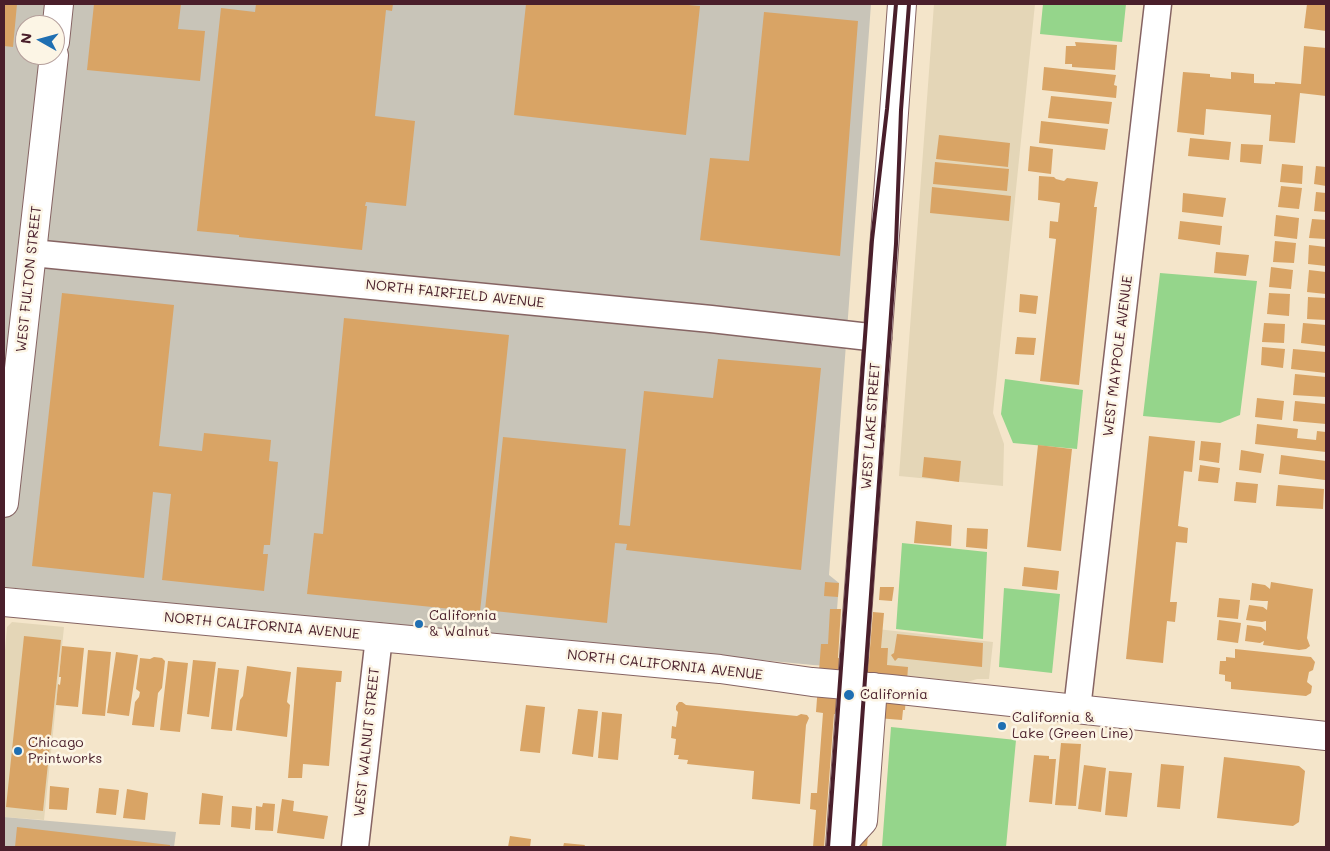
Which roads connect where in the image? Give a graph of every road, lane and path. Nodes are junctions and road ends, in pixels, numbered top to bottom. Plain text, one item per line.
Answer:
1 (902, 4) edge
2 (1158, 4) edge
3 (53, 65) edge
4 (32, 253) junction
5 (878, 338) junction
6 (4, 503) edge
7 (4, 602) edge
8 (857, 616) junction
9 (379, 637) junction
10 (854, 657) junction
11 (863, 686) junction
12 (1077, 709) junction
13 (1326, 736) edge
14 (355, 847) edge
15 (840, 847) edge

1 - 5 street, WEST LAKE STREET
2 - 12 street, WEST MAYPOLE AVENUE
3 - 4 street, WEST FULTON STREET
4 - 5 street, NORTH FAIRFIELD AVENUE
4 - 6 street, WEST FULTON STREET
5 - 8 street, WEST LAKE STREET
7 - 9 street, NORTH CALIFORNIA AVENUE
8 - 10 street, WEST LAKE STREET
8 - 11 street
9 - 11 street, NORTH CALIFORNIA AVENUE
9 - 14 street, WEST WALNUT STREET
10 - 11 street, WEST LAKE STREET
10 - 11 street
11 - 12 street, NORTH CALIFORNIA AVENUE
11 - 15 street, WEST LAKE STREET
12 - 13 street, NORTH CALIFORNIA AVENUE

